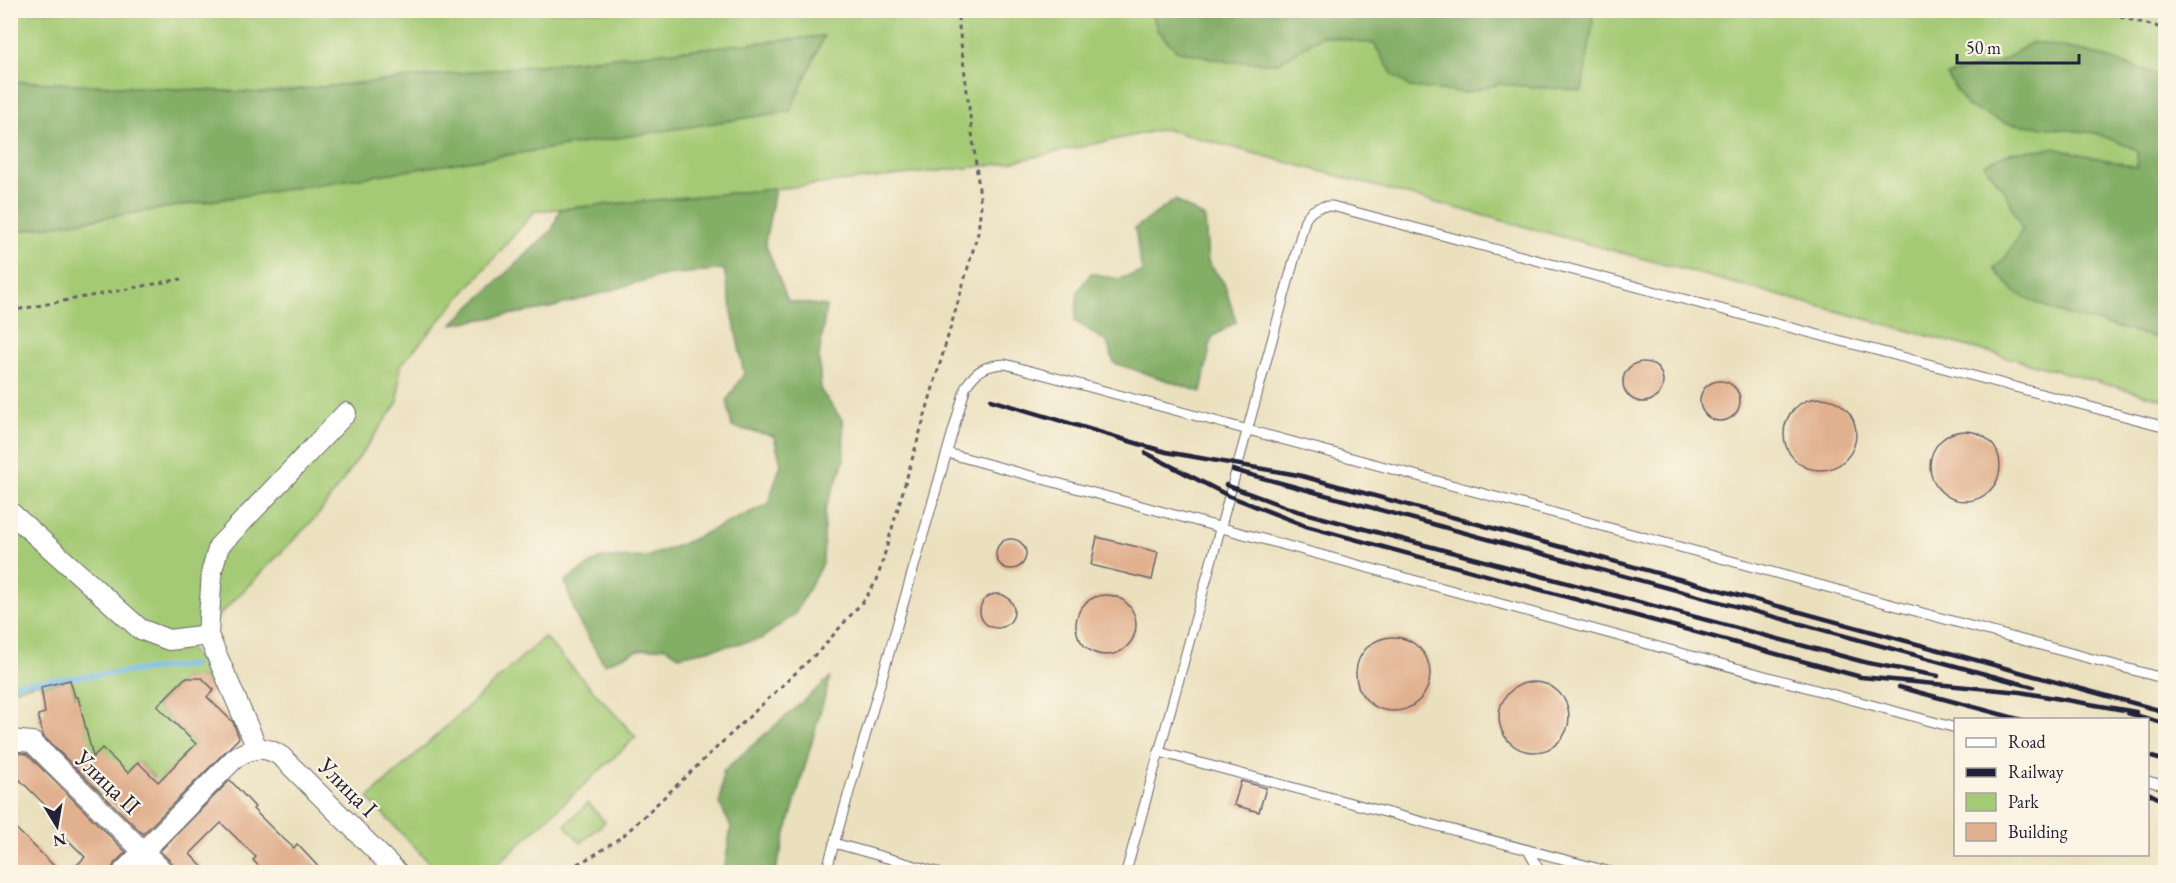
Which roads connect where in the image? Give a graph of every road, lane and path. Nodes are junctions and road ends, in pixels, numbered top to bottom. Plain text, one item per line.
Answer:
1 (957, 10) edge
2 (2094, 10) edge
3 (2166, 29) edge
4 (181, 279) dead end
5 (10, 311) edge
6 (346, 413) dead end
7 (2166, 427) edge
8 (1247, 430) junction
9 (947, 453) junction
10 (10, 512) edge
11 (1221, 528) junction
12 (208, 635) junction
13 (2166, 679) edge
14 (1954, 727) edge
15 (10, 740) edge
16 (257, 748) junction
17 (1159, 752) junction
18 (2149, 781) edge
19 (2166, 786) edge
20 (834, 843) junction
21 (1528, 850) junction
22 (143, 852) junction
23 (123, 873) edge
24 (165, 873) edge
25 (397, 873) edge
26 (561, 873) edge
27 (826, 873) edge
28 (937, 873) edge
29 (1126, 873) edge
30 (1540, 873) edge
31 (1611, 873) edge

1 - 26 path
2 - 3 path
4 - 5 path
6 - 12 street
7 - 8 lane
8 - 9 lane
8 - 11 lane
8 - 13 lane
9 - 11 lane
9 - 20 lane
10 - 12 street
11 - 14 lane
11 - 17 lane
12 - 16 street
15 - 22 street, Улица II
16 - 22 street
16 - 25 street, Улица I
17 - 21 lane
17 - 29 lane
18 - 19 lane
20 - 27 lane
20 - 28 lane
21 - 30 lane
21 - 31 lane
22 - 23 street
22 - 24 street, Улица II

